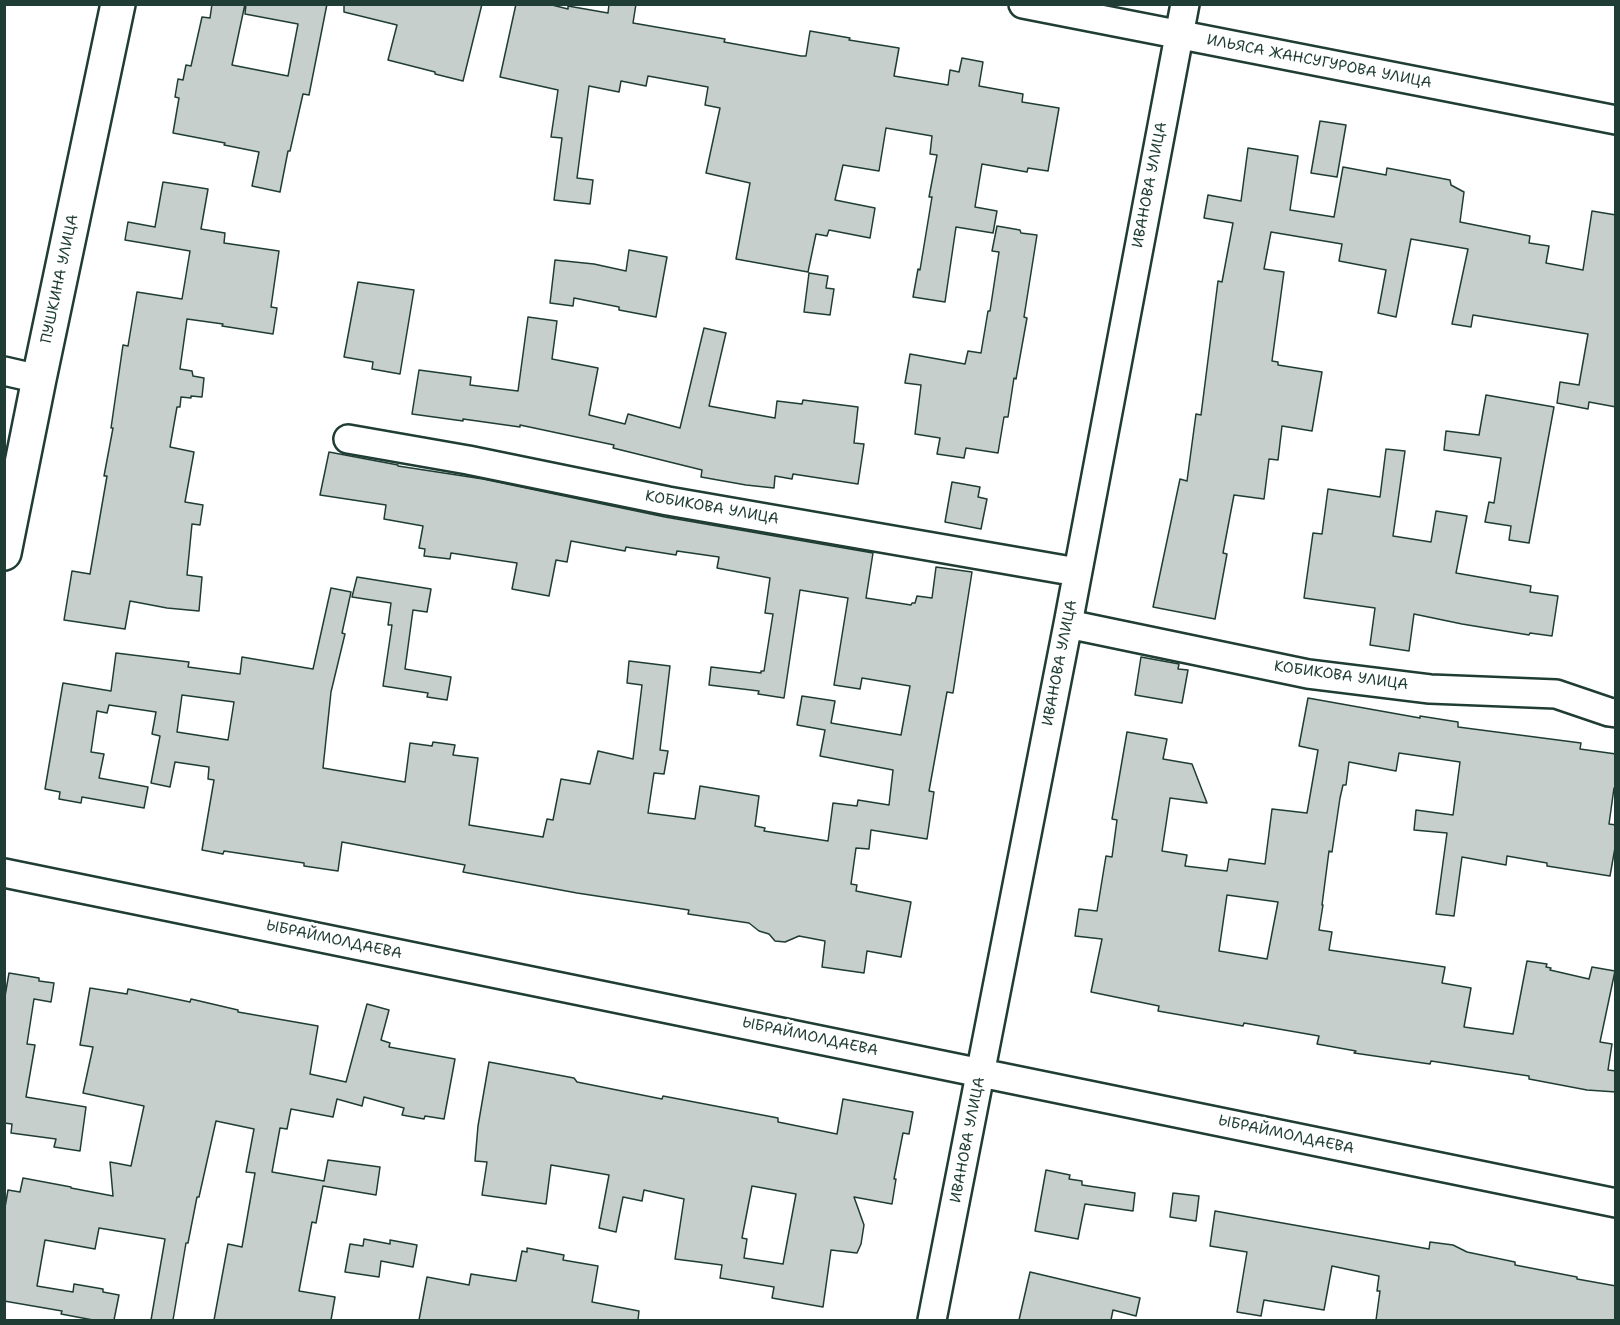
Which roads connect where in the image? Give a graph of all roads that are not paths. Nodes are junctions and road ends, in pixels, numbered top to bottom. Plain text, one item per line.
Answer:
1 (118, 4) edge
2 (1023, 4) edge
3 (1185, 4) edge
4 (1179, 35) junction
5 (1616, 120) edge
6 (4, 371) edge
7 (39, 379) junction
8 (348, 439) dead end
9 (4, 553) edge
10 (1077, 572) junction
11 (1068, 624) junction
12 (1616, 713) edge
13 (4, 873) edge
14 (982, 1072) junction
15 (1616, 1203) edge
16 (932, 1320) edge

1 - 7 street, ПУШКИНА УЛИЦА
2 - 4 street, ИЛЬЯСА ЖАНСУГУРОВА УЛИЦА
3 - 4 street, ИВАНОВА УЛИЦА
4 - 5 street, ИЛЬЯСА ЖАНСУГУРОВА УЛИЦА
4 - 10 street, ИВАНОВА УЛИЦА
6 - 7 street
7 - 9 street, ПУШКИНА УЛИЦА
8 - 10 street, КОБИКОВА УЛИЦА
10 - 11 street, ИВАНОВА УЛИЦА
11 - 12 street, КОБИКОВА УЛИЦА
11 - 14 street, ИВАНОВА УЛИЦА
13 - 14 street, ЫБРАЙМОЛДАЕВА
14 - 15 street, ЫБРАЙМОЛДАЕВА
14 - 16 street, ИВАНОВА УЛИЦА

